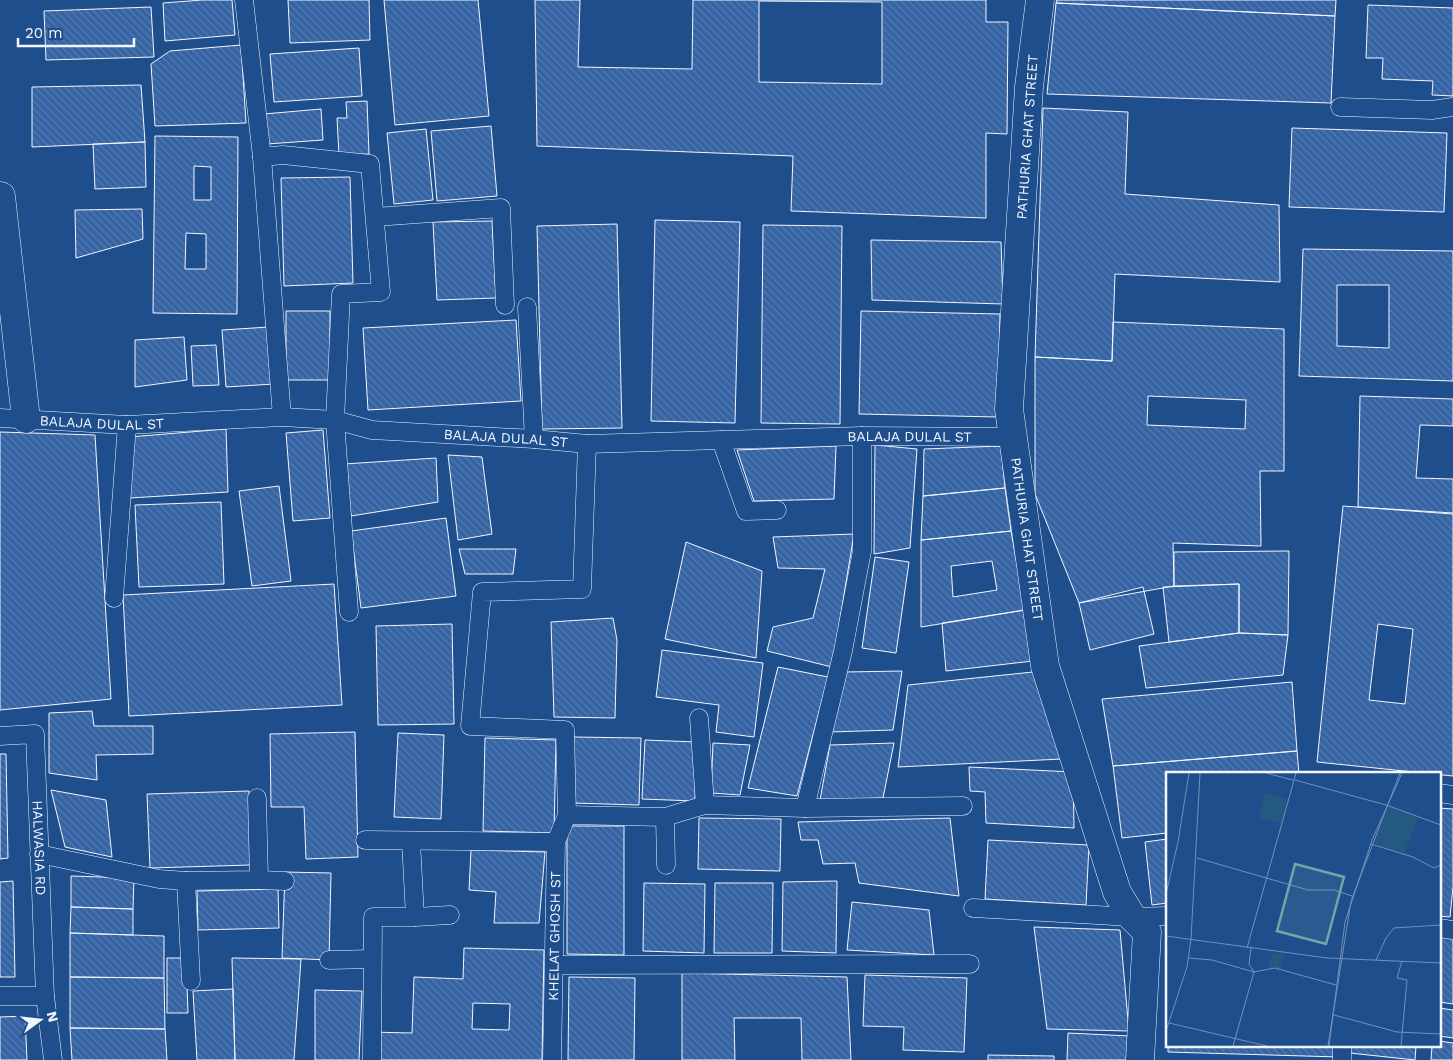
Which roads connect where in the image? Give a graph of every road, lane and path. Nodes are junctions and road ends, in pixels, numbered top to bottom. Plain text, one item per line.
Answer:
1 (244, 0) edge
2 (1040, 0) edge
3 (1340, 107) dead end
4 (1453, 107) edge
5 (262, 157) junction
6 (1, 196) dead end
7 (375, 217) junction
8 (505, 304) dead end
9 (527, 306) dead end
10 (282, 417) junction
11 (13, 418) edge
12 (335, 420) junction
13 (127, 425) junction
14 (862, 436) junction
15 (1013, 437) junction
16 (534, 439) junction
17 (721, 440) junction
18 (587, 444) junction
19 (777, 510) dead end
20 (114, 598) dead end
21 (349, 612) dead end
22 (699, 718) dead end
23 (0, 736) edge
24 (1440, 793) edge
25 (1453, 795) edge
26 (257, 798) dead end
27 (705, 805) junction
28 (963, 806) dead end
29 (805, 808) junction
30 (567, 815) junction
31 (665, 817) junction
32 (365, 840) dead end
33 (411, 841) junction
34 (556, 842) junction
35 (39, 854) junction
36 (666, 866) dead end
37 (259, 880) junction
38 (186, 881) junction
39 (285, 882) dead end
40 (973, 908) dead end
41 (450, 915) dead end
42 (415, 916) junction
43 (1166, 916) edge
44 (1132, 917) junction
45 (1440, 928) edge
46 (1453, 930) edge
47 (372, 959) junction
48 (329, 960) dead end
49 (554, 964) junction
50 (970, 964) dead end
51 (191, 981) dead end
52 (0, 996) edge
53 (45, 996) junction
54 (53, 1060) edge
55 (372, 1060) edge
56 (552, 1060) edge
57 (1140, 1060) edge

1 - 5 lane
2 - 15 street, PATHURIA GHAT STREET
3 - 4 lane
5 - 7 lane
5 - 10 lane
6 - 11 street
7 - 8 lane
7 - 12 lane
9 - 16 lane
10 - 12 lane, BALAJA DULAL ST
10 - 13 lane, BALAJA DULAL ST
11 - 13 lane, BALAJA DULAL ST
12 - 16 lane, BALAJA DULAL ST
12 - 21 lane
13 - 20 lane
14 - 15 lane, BALAJA DULAL ST
14 - 17 lane, BALAJA DULAL ST
14 - 29 lane
15 - 44 street, PATHURIA GHAT STREET
16 - 18 lane, BALAJA DULAL ST
17 - 18 lane, BALAJA DULAL ST
17 - 19 lane
18 - 30 lane
22 - 27 lane
23 - 35 lane, HALWASIA RD
24 - 25 lane
26 - 37 lane
27 - 29 lane
27 - 31 lane
28 - 29 lane
30 - 31 lane
30 - 34 lane, KHELAT GHOSH ST
31 - 36 lane
32 - 33 lane
33 - 34 lane
33 - 42 lane
34 - 49 lane, KHELAT GHOSH ST
35 - 38 lane
35 - 53 lane, HALWASIA RD
37 - 38 lane
37 - 39 lane
38 - 51 lane
40 - 44 lane
41 - 42 lane
42 - 47 lane
43 - 44 lane
44 - 57 street, PATHURIA GHAT STREET
45 - 46 lane
47 - 48 lane
47 - 55 lane
49 - 50 lane
49 - 56 lane, KHELAT GHOSH ST
52 - 53 lane
53 - 54 lane, HALWASIA RD

